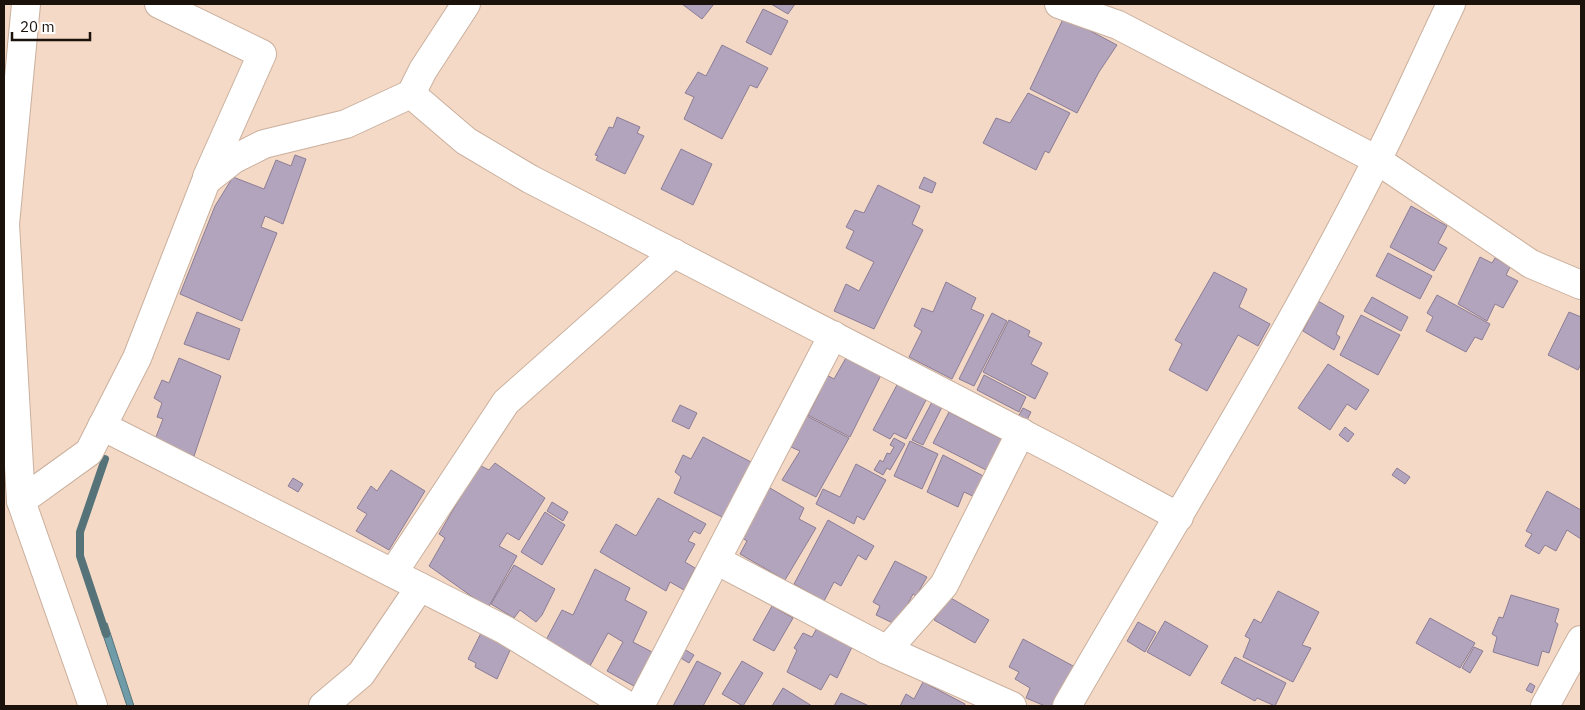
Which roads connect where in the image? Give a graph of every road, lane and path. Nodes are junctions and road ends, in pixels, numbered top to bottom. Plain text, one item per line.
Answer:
1 (26, 4) edge
2 (159, 4) edge
3 (466, 4) edge
4 (1059, 4) edge
5 (1451, 4) edge
6 (411, 94) junction
7 (1377, 160) junction
8 (206, 181) junction
9 (674, 253) junction
10 (1581, 285) edge
11 (833, 335) junction
12 (102, 426) junction
13 (1021, 432) junction
14 (21, 502) junction
15 (1179, 516) junction
16 (716, 560) junction
17 (393, 573) junction
18 (420, 587) junction
19 (1581, 640) edge
20 (887, 650) junction
21 (93, 706) edge
22 (323, 706) edge
23 (628, 706) edge
24 (640, 706) edge
25 (1012, 706) edge
26 (1067, 706) edge
27 (1545, 706) edge

1 - 14 street
2 - 8 street
3 - 6 street
4 - 7 street
5 - 7 street
6 - 8 street
6 - 9 street
7 - 10 street
7 - 15 street
8 - 12 street
9 - 11 street
9 - 17 street
11 - 13 street
11 - 16 street
12 - 14 street
12 - 17 street
13 - 15 street
13 - 20 street
14 - 21 street
15 - 26 street
16 - 20 street
16 - 24 street
17 - 18 street
18 - 22 street
18 - 23 street
19 - 27 street
20 - 25 street

